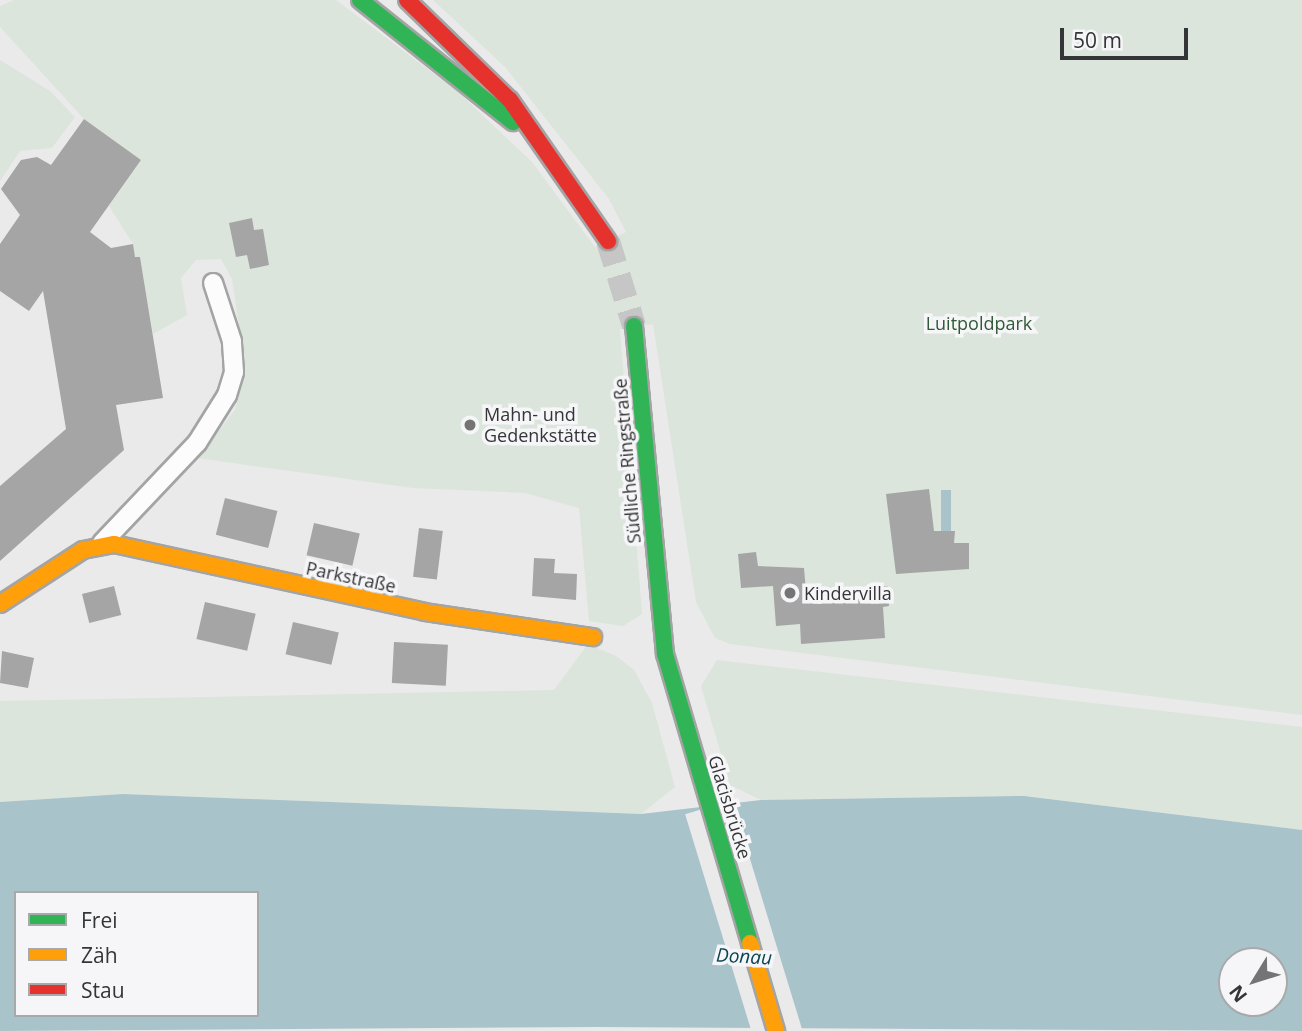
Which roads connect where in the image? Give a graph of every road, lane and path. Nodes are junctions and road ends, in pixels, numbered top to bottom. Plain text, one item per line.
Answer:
1 (360, 0) edge
2 (380, 0) edge
3 (407, 0) edge
4 (413, 0) edge
5 (423, 14) junction
6 (394, 26) junction
7 (555, 160) junction
8 (608, 240) tunnel mouth
9 (213, 284) dead end
10 (634, 326) tunnel mouth
11 (102, 543) junction
12 (657, 592) joint
13 (0, 604) edge
14 (593, 637) dead end
15 (776, 1031) edge

1 - 6 main road
2 - 6 main road
3 - 5 main road
4 - 5 main road
5 - 7 main road
6 - 7 main road
7 - 8 main road
9 - 11 street
10 - 12 main road, Südliche Ringstraße
11 - 13 main road
11 - 14 main road, Parkstraße
12 - 15 main road, Glacisbrücke

